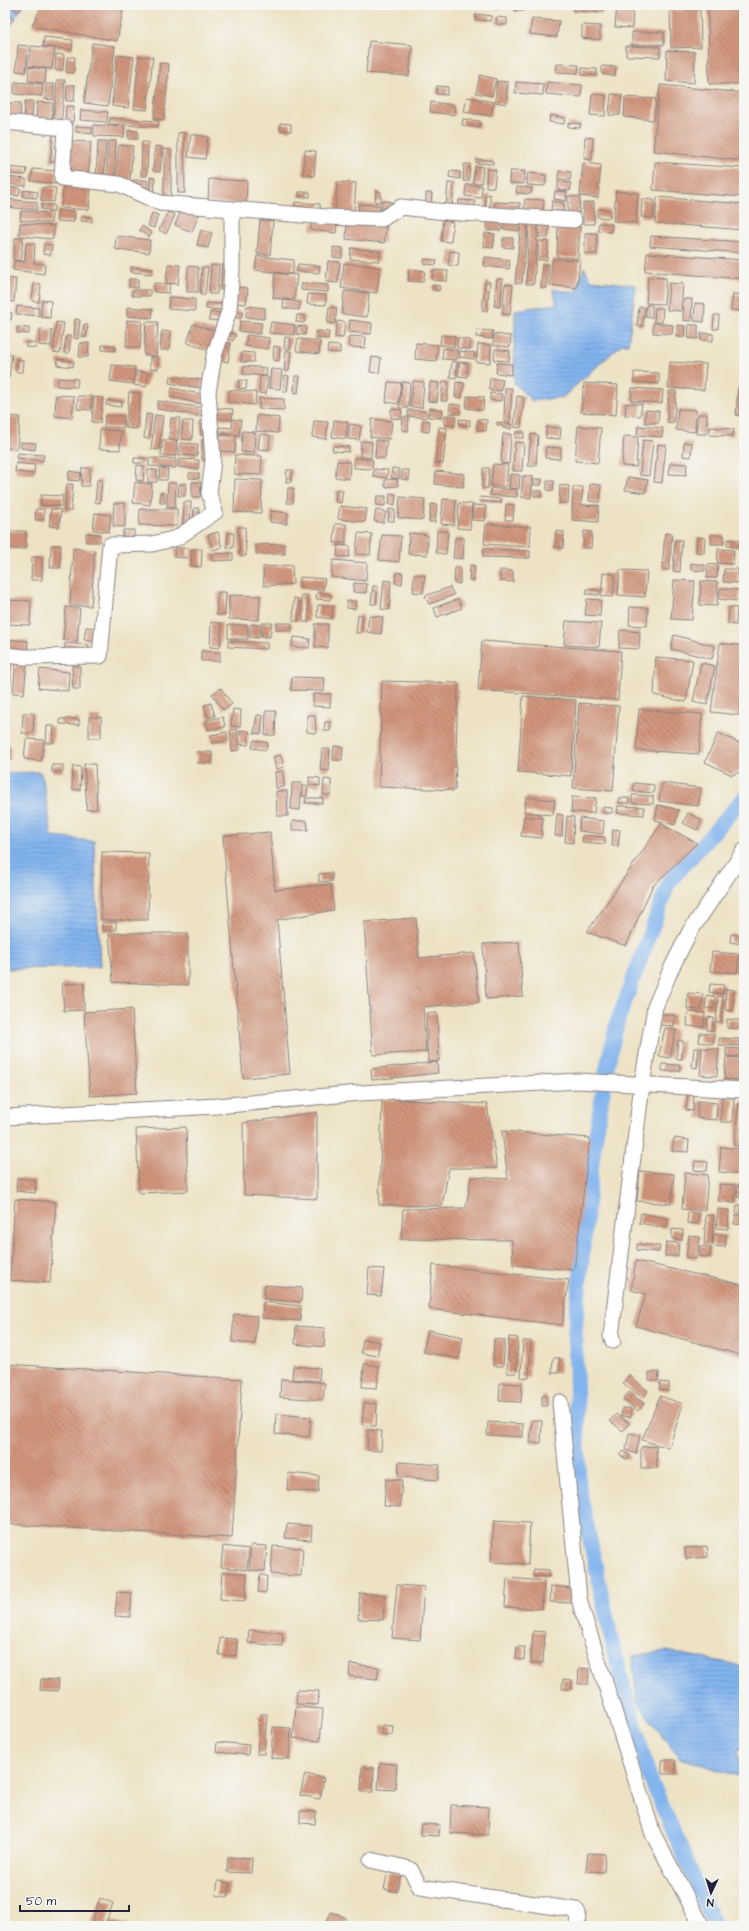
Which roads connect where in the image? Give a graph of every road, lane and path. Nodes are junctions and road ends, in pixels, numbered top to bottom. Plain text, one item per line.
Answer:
1 (5, 122) edge
2 (232, 209) junction
3 (574, 220) dead end
4 (5, 655) edge
5 (744, 851) edge
6 (636, 1084) junction
7 (744, 1090) edge
8 (5, 1117) edge
9 (613, 1341) dead end
10 (560, 1402) dead end
11 (371, 1860) dead end
12 (578, 1926) edge
13 (702, 1926) edge

1 - 2 street
2 - 3 street
2 - 4 street
5 - 6 street
6 - 7 street
6 - 8 street
6 - 9 street
10 - 13 street
11 - 12 street

